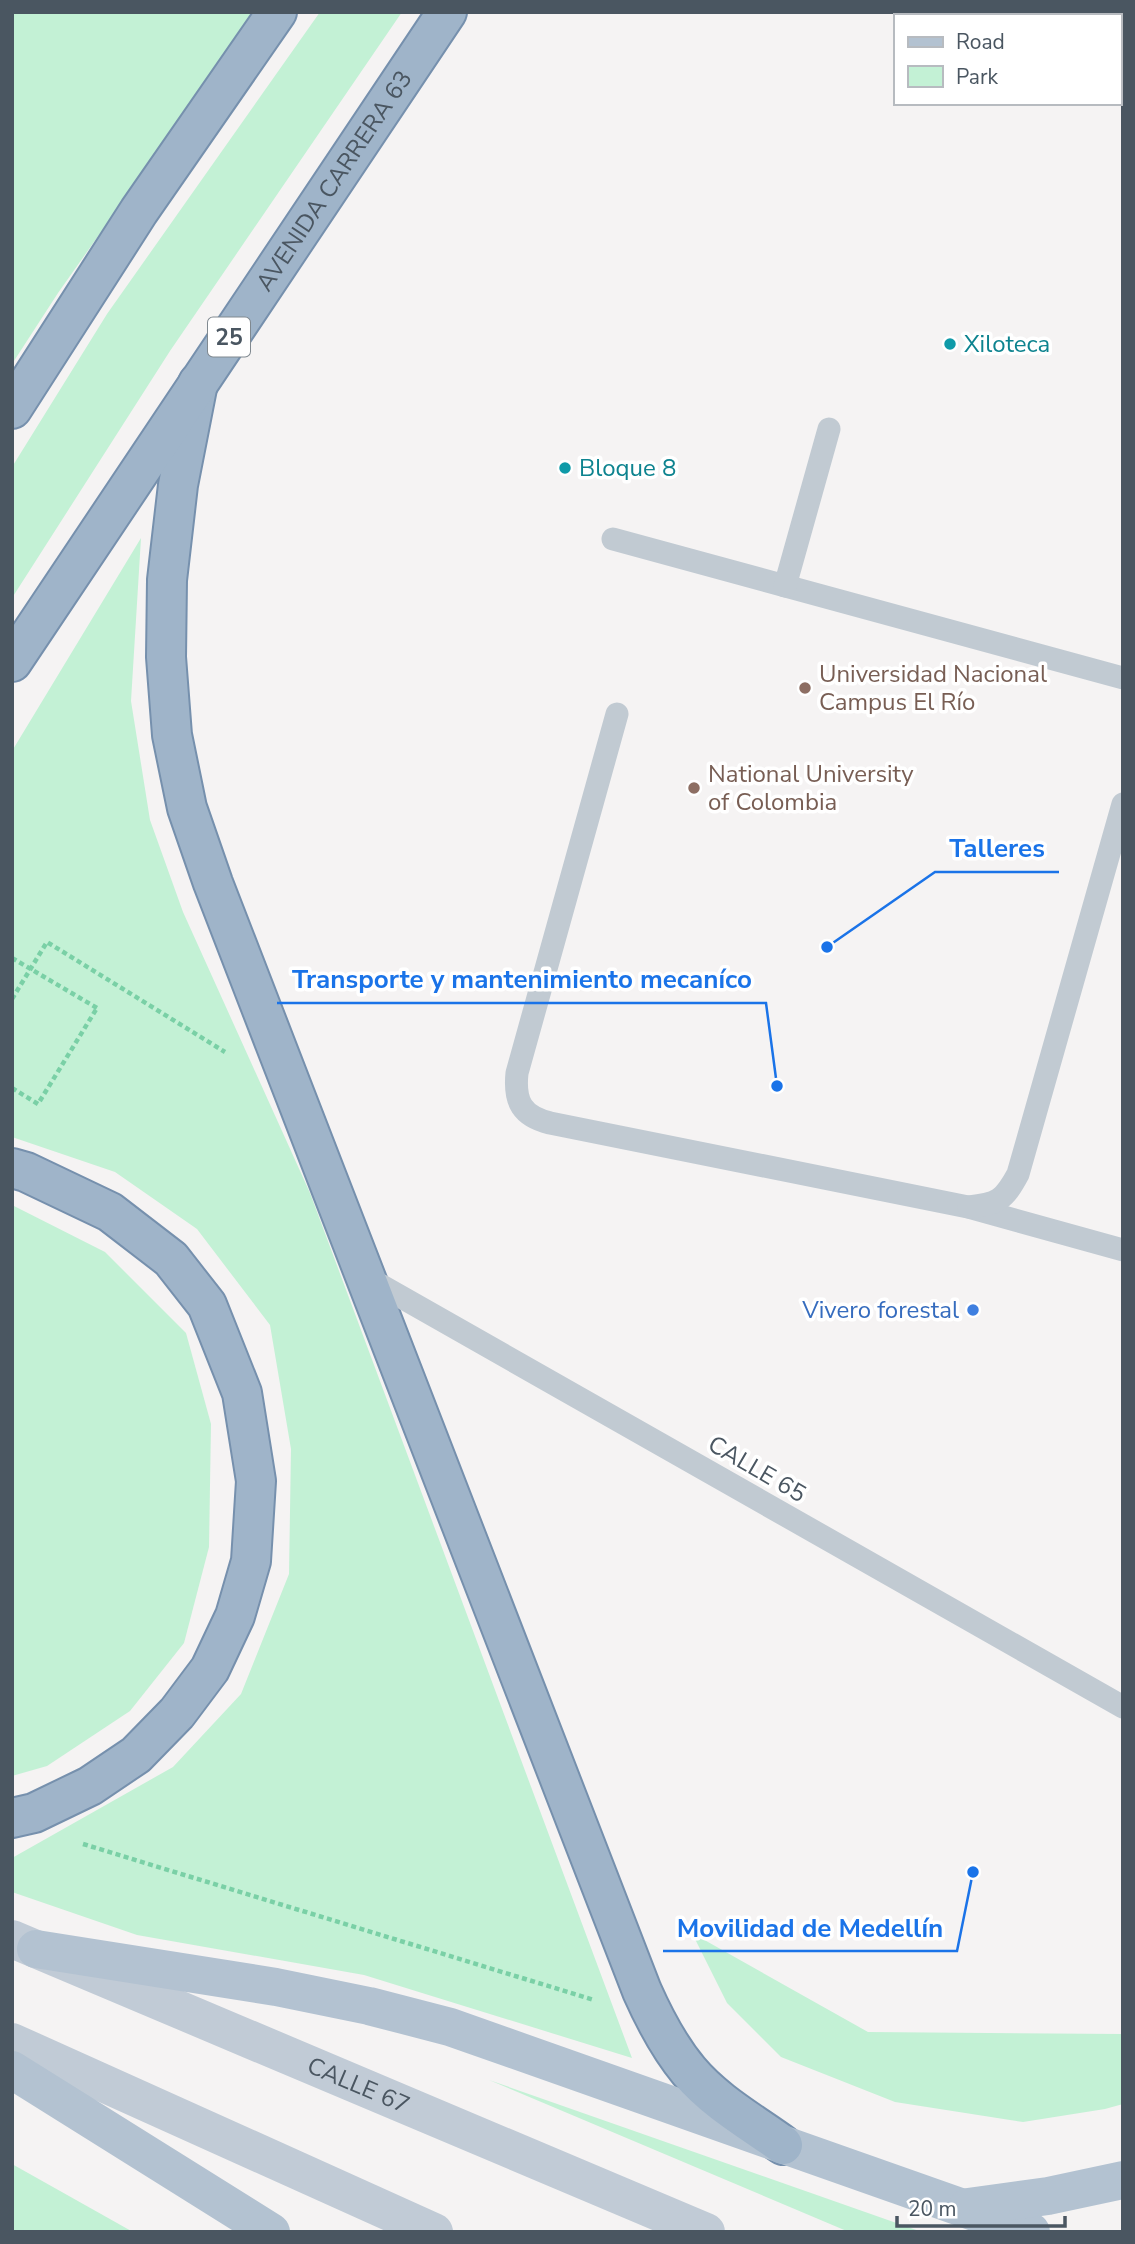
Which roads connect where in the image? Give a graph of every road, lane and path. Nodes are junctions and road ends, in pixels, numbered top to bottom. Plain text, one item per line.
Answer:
1 (277, 12) edge
2 (447, 12) edge
3 (198, 383) junction
4 (12, 409) edge
5 (829, 429) dead end
6 (613, 539) dead end
7 (785, 586) junction
8 (12, 662) edge
9 (1123, 678) edge
10 (617, 714) dead end
11 (1123, 804) edge
12 (12, 958) edge
13 (12, 999) edge
14 (233, 1056) dead end
15 (12, 1088) edge
16 (12, 1168) edge
17 (968, 1208) junction
18 (1123, 1250) edge
19 (366, 1277) junction
20 (1123, 1707) edge
21 (12, 1818) edge
22 (97, 1849) dead end
23 (24, 1944) edge
24 (598, 2001) dead end
25 (12, 2042) edge
26 (12, 2070) edge
27 (783, 2145) junction
28 (1123, 2180) edge
29 (963, 2208) junction
30 (271, 2232) edge
31 (435, 2232) edge
32 (706, 2232) edge
33 (1031, 2232) edge

1 - 4 highway
2 - 3 highway, AVENIDA CARRERA 63 / 25
3 - 8 highway, AVENIDA CARRERA 63 / 25
3 - 19 highway
5 - 7 lane
6 - 7 lane
7 - 9 lane
10 - 17 lane
11 - 17 lane
12 - 15 path, bridge
13 - 14 path
16 - 21 highway
17 - 18 lane
19 - 20 lane, CALLE 65
19 - 27 highway
22 - 24 path
23 - 27 main road
23 - 32 main road, CALLE 67
25 - 31 main road
26 - 30 main road
27 - 29 main road
28 - 29 main road
29 - 33 main road

